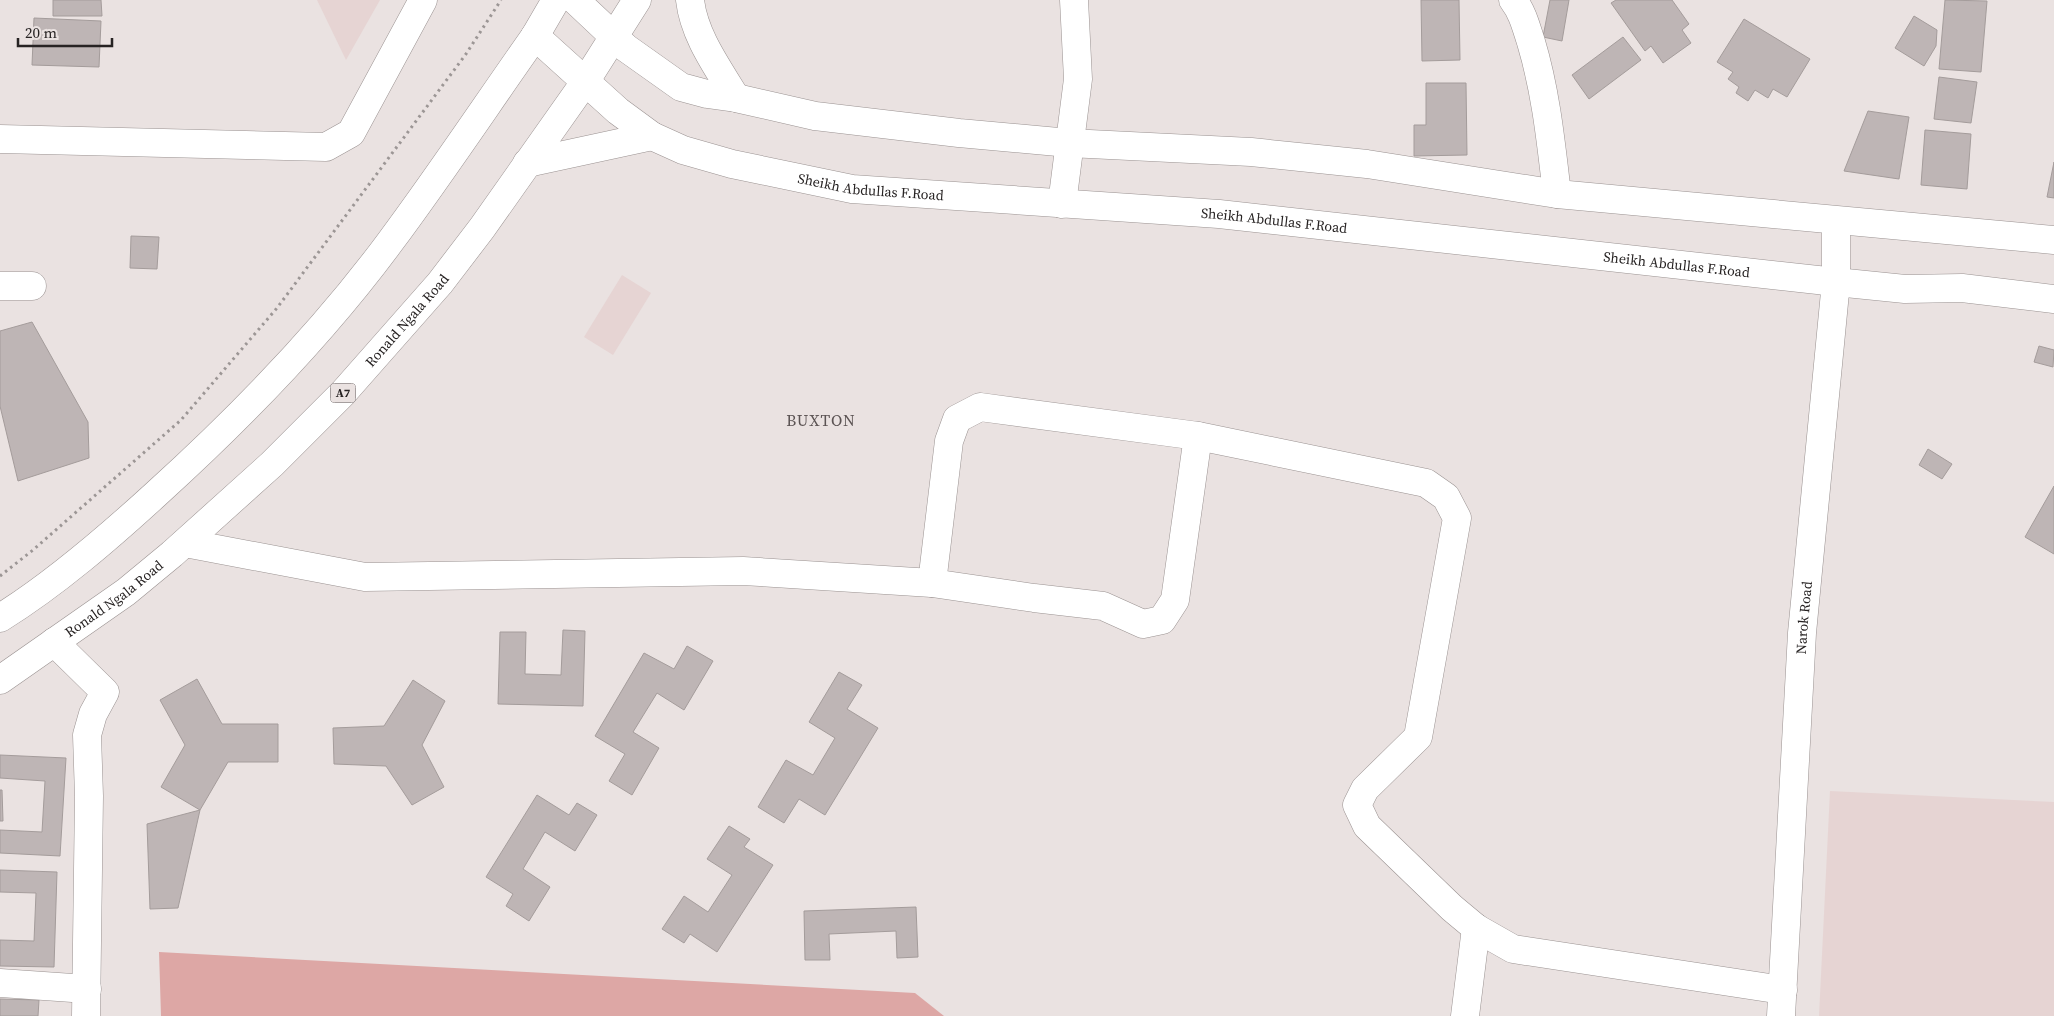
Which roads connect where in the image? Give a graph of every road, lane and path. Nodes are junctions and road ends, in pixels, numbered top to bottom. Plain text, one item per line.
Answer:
1 (423, 0) edge
2 (501, 0) edge
3 (556, 0) edge
4 (575, 0) edge
5 (637, 0) edge
6 (690, 0) edge
7 (1074, 0) edge
8 (1513, 0) edge
9 (535, 36) junction
10 (615, 37) junction
11 (585, 82) junction
12 (736, 98) junction
13 (652, 136) junction
14 (0, 139) edge
15 (1069, 143) junction
16 (527, 163) junction
17 (1557, 194) junction
18 (1062, 204) junction
19 (1836, 221) junction
20 (2054, 240) edge
21 (1836, 282) junction
22 (0, 286) edge
23 (32, 286) dead end
24 (2054, 299) edge
25 (1198, 436) junction
26 (185, 543) junction
27 (0, 576) edge
28 (932, 583) junction
29 (0, 618) edge
30 (54, 642) junction
31 (0, 680) edge
32 (1476, 928) junction
33 (0, 983) edge
34 (87, 989) junction
35 (1782, 1003) edge
36 (86, 1016) edge
37 (1465, 1016) edge

1 - 14 main road
2 - 27 path
3 - 9 main road
4 - 10 main road
5 - 10 main road, Ronald Ngala Road / A7
6 - 12 main road
7 - 15 main road
8 - 17 main road
9 - 11 main road, Sheikh Abdullas F.Road
9 - 29 main road
10 - 11 main road, Ronald Ngala Road / A7
10 - 12 main road
11 - 13 main road, Sheikh Abdullas F.Road
11 - 16 main road, Ronald Ngala Road / A7
12 - 15 main road
13 - 16 main road
13 - 18 main road, Sheikh Abdullas F.Road
15 - 17 main road
15 - 18 main road
16 - 26 main road, Ronald Ngala Road / A7
17 - 19 main road
18 - 21 main road, Sheikh Abdullas F.Road
19 - 20 main road
19 - 21 main road, Narok Road
21 - 24 main road, Sheikh Abdullas F.Road
21 - 35 main road, Narok Road
22 - 23 main road
25 - 28 main road
25 - 28 main road
25 - 32 main road
26 - 28 main road
26 - 30 main road, Ronald Ngala Road / A7
30 - 31 main road, Ronald Ngala Road / A7
30 - 34 main road
32 - 35 main road
32 - 37 main road
33 - 34 main road
34 - 36 main road

